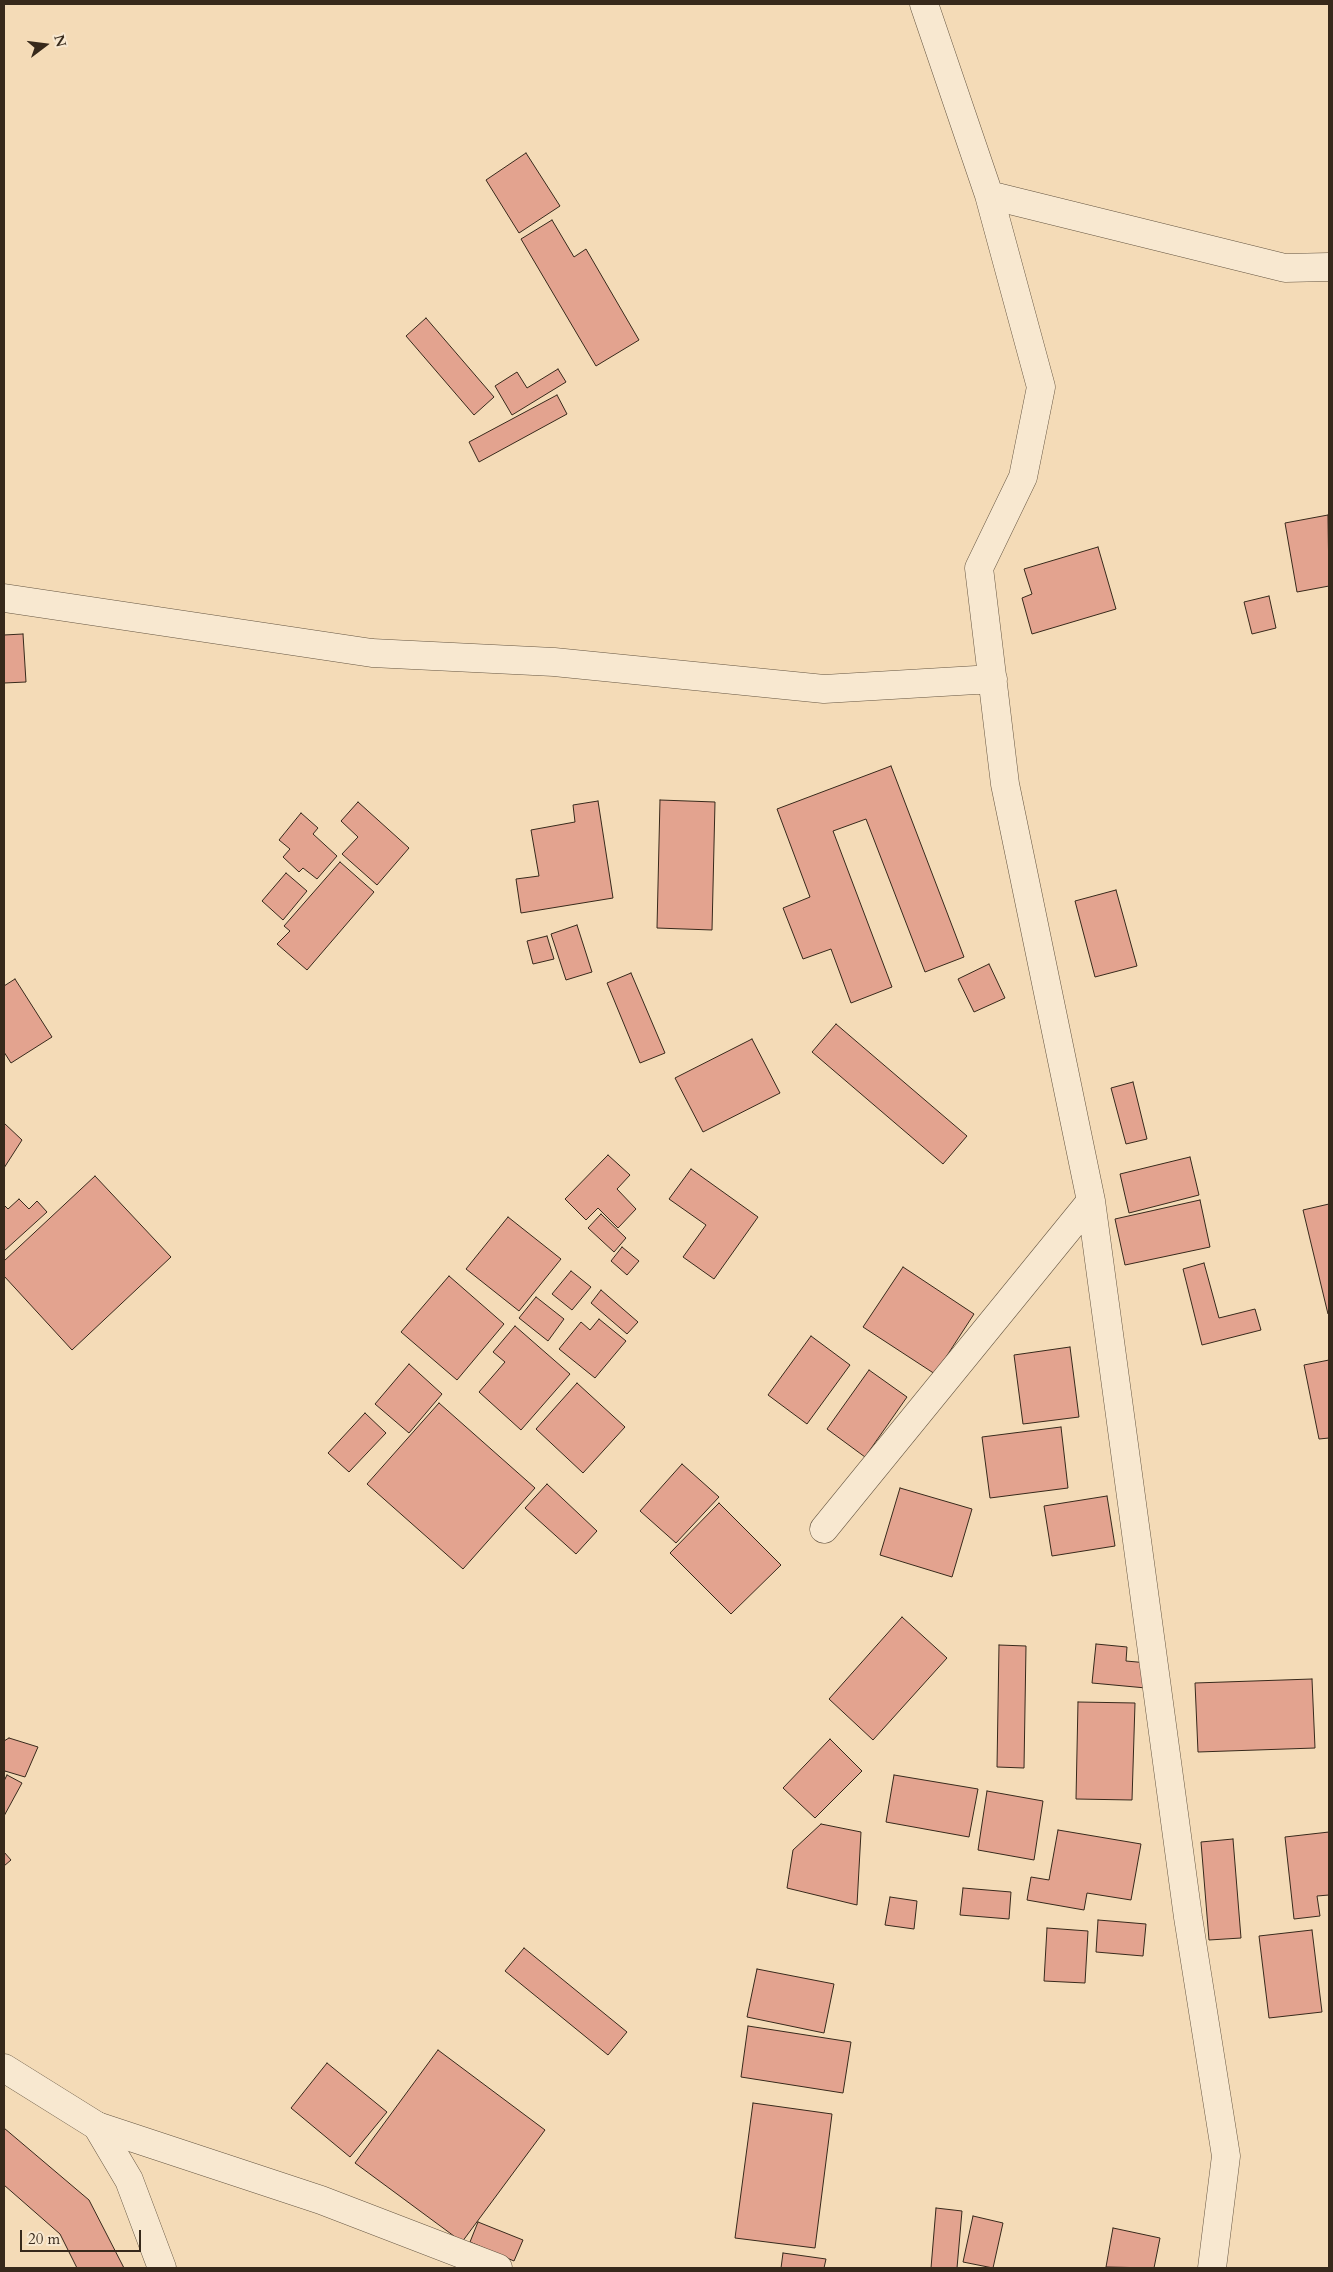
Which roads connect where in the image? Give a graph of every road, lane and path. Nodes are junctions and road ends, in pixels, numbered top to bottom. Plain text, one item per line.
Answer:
1 (924, 4) edge
2 (989, 195) junction
3 (1329, 267) edge
4 (4, 598) edge
5 (993, 679) junction
6 (1091, 1201) junction
7 (824, 1529) dead end
8 (4, 2068) edge
9 (97, 2126) junction
10 (162, 2268) edge
11 (498, 2268) edge
12 (1212, 2268) edge

1 - 2 street
2 - 3 street
2 - 5 street
4 - 5 street
5 - 6 street
6 - 7 street
6 - 12 street
8 - 9 street
9 - 10 street
9 - 11 street

